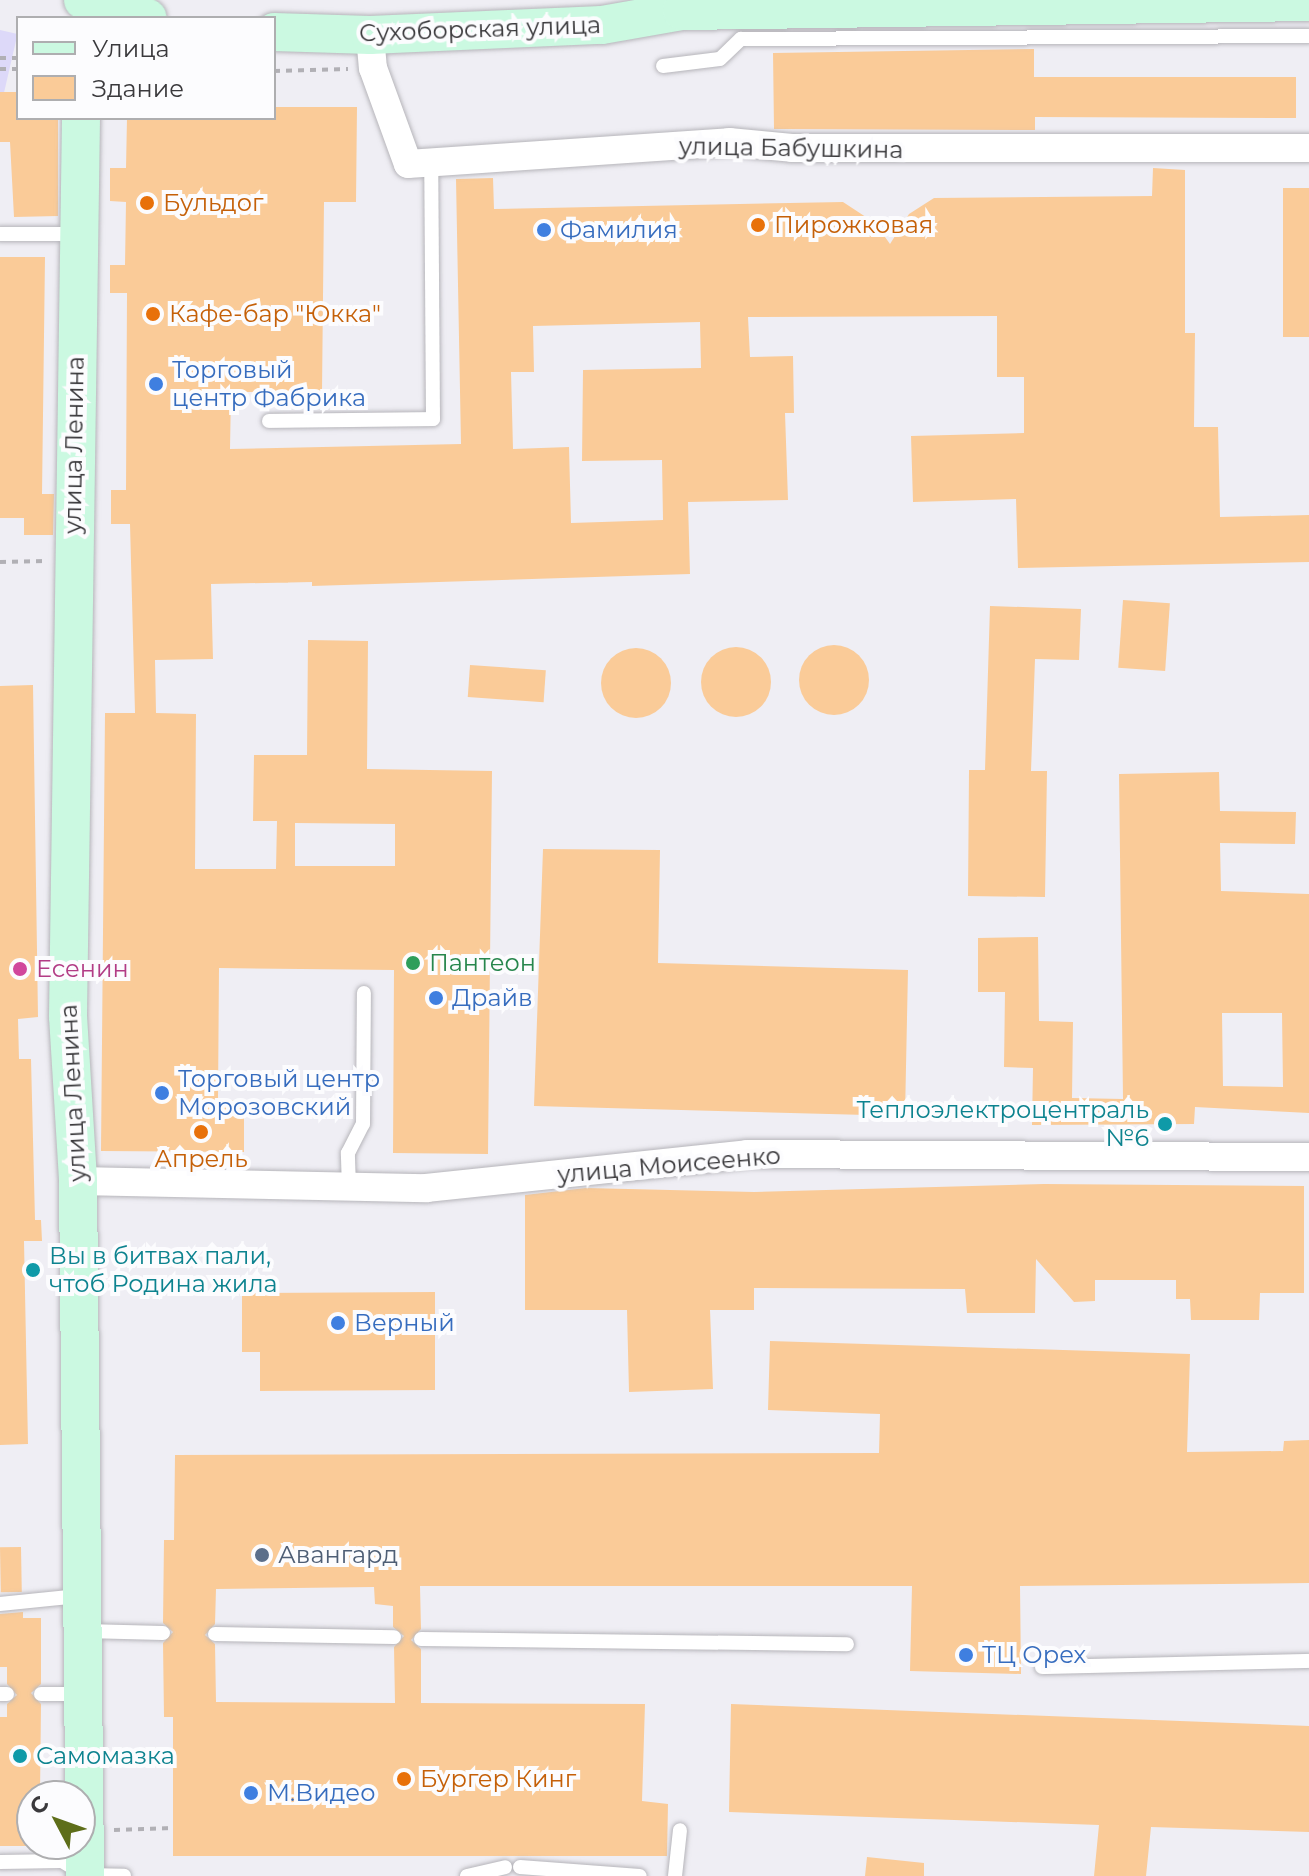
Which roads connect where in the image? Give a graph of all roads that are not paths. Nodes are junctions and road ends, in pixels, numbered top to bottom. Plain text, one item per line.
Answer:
1 (1309, 2) edge
2 (686, 5) edge
3 (276, 32) edge
4 (370, 35) junction
5 (1309, 36) edge
6 (663, 66) dead end
7 (81, 120) edge
8 (1309, 148) edge
9 (431, 163) junction
10 (0, 234) edge
11 (76, 234) junction
12 (269, 421) dead end
13 (364, 993) dead end
14 (1309, 1157) edge
15 (78, 1181) junction
16 (349, 1187) junction
17 (0, 1604) edge
18 (80, 1614) junction
19 (163, 1633) dead end
20 (215, 1634) dead end
21 (394, 1637) dead end
22 (421, 1639) dead end
23 (847, 1644) dead end
24 (1309, 1661) edge
25 (1042, 1667) dead end
26 (41, 1694) dead end
27 (81, 1694) junction
28 (680, 1830) dead end
29 (0, 1862) edge
30 (85, 1875) edge
31 (124, 1876) edge
32 (467, 1876) edge
33 (640, 1876) edge
34 (675, 1876) edge

1 - 2 main road, Сухоборская улица
2 - 4 main road, Сухоборская улица
3 - 4 main road, Сухоборская улица
4 - 9 street
5 - 6 lane
7 - 11 main road, улица Ленина
8 - 9 street, улица Бабушкина
9 - 12 lane
10 - 11 lane
11 - 15 main road, улица Ленина
13 - 16 lane
14 - 16 street, улица Моисеенко
15 - 16 street, улица Моисеенко
15 - 18 main road, улица Ленина
17 - 18 lane
18 - 19 lane
18 - 27 main road, улица Ленина
20 - 21 lane
22 - 23 lane
24 - 25 lane
26 - 27 lane
27 - 30 main road, улица Ленина
28 - 34 lane
29 - 30 lane
30 - 31 lane
32 - 33 lane

